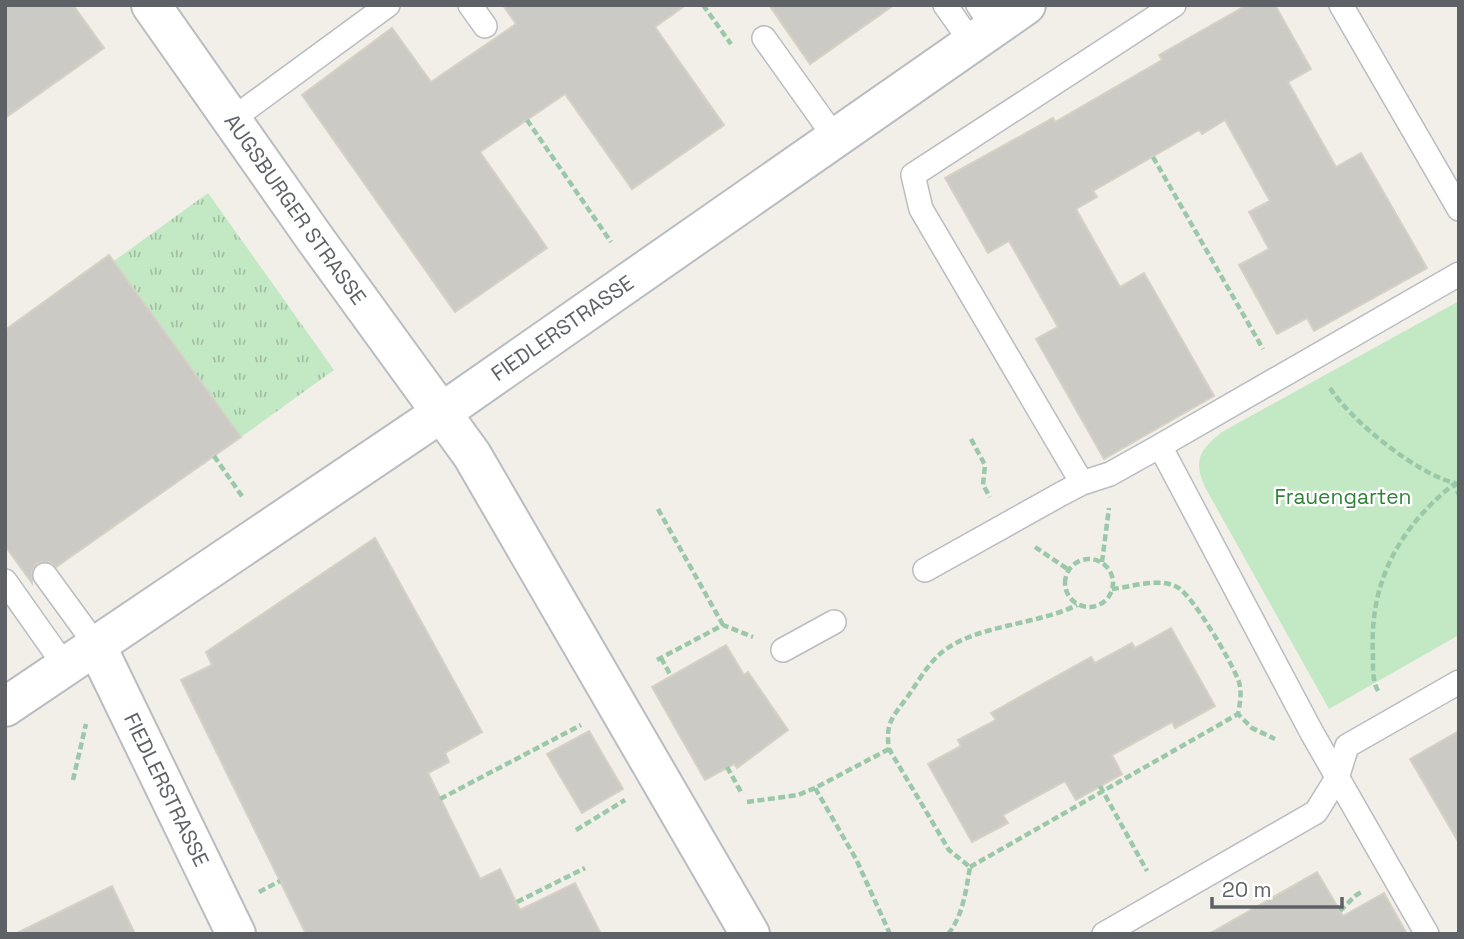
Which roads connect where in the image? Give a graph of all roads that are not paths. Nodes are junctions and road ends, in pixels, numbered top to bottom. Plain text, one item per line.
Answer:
1 (151, 5) edge
2 (388, 5) edge
3 (470, 5) edge
4 (945, 5) edge
5 (1026, 5) edge
6 (1174, 5) edge
7 (1341, 5) edge
8 (982, 25) edge
9 (485, 26) dead end
10 (764, 38) dead end
11 (232, 120) junction
12 (836, 139) junction
13 (1459, 209) edge
14 (1459, 274) edge
15 (441, 413) junction
16 (1160, 446) junction
17 (1082, 483) junction
18 (925, 570) dead end
19 (44, 575) dead end
20 (5, 581) edge
21 (834, 622) dead end
22 (783, 650) road end
23 (81, 656) junction
24 (1459, 682) edge
25 (5, 707) edge
26 (1337, 778) junction
27 (236, 934) edge
28 (750, 934) edge
29 (1104, 934) edge
30 (1427, 934) edge

1 - 11 street, AUGSBURGER STRASSE
2 - 11 lane
3 - 9 lane
4 - 8 lane
5 - 8 street, FIEDLERSTRASSE
6 - 17 lane
7 - 13 lane
8 - 12 street, FIEDLERSTRASSE
10 - 12 lane
11 - 15 street, AUGSBURGER STRASSE
12 - 15 street, FIEDLERSTRASSE
14 - 16 lane
15 - 23 street, FIEDLERSTRASSE
15 - 28 street, AUGSBURGER STRASSE
16 - 17 lane
16 - 26 lane
17 - 18 lane
19 - 23 lane
20 - 23 lane
21 - 22 lane
23 - 25 street, FIEDLERSTRASSE
23 - 27 street, FIEDLERSTRASSE
24 - 26 lane
26 - 29 lane
26 - 30 lane

